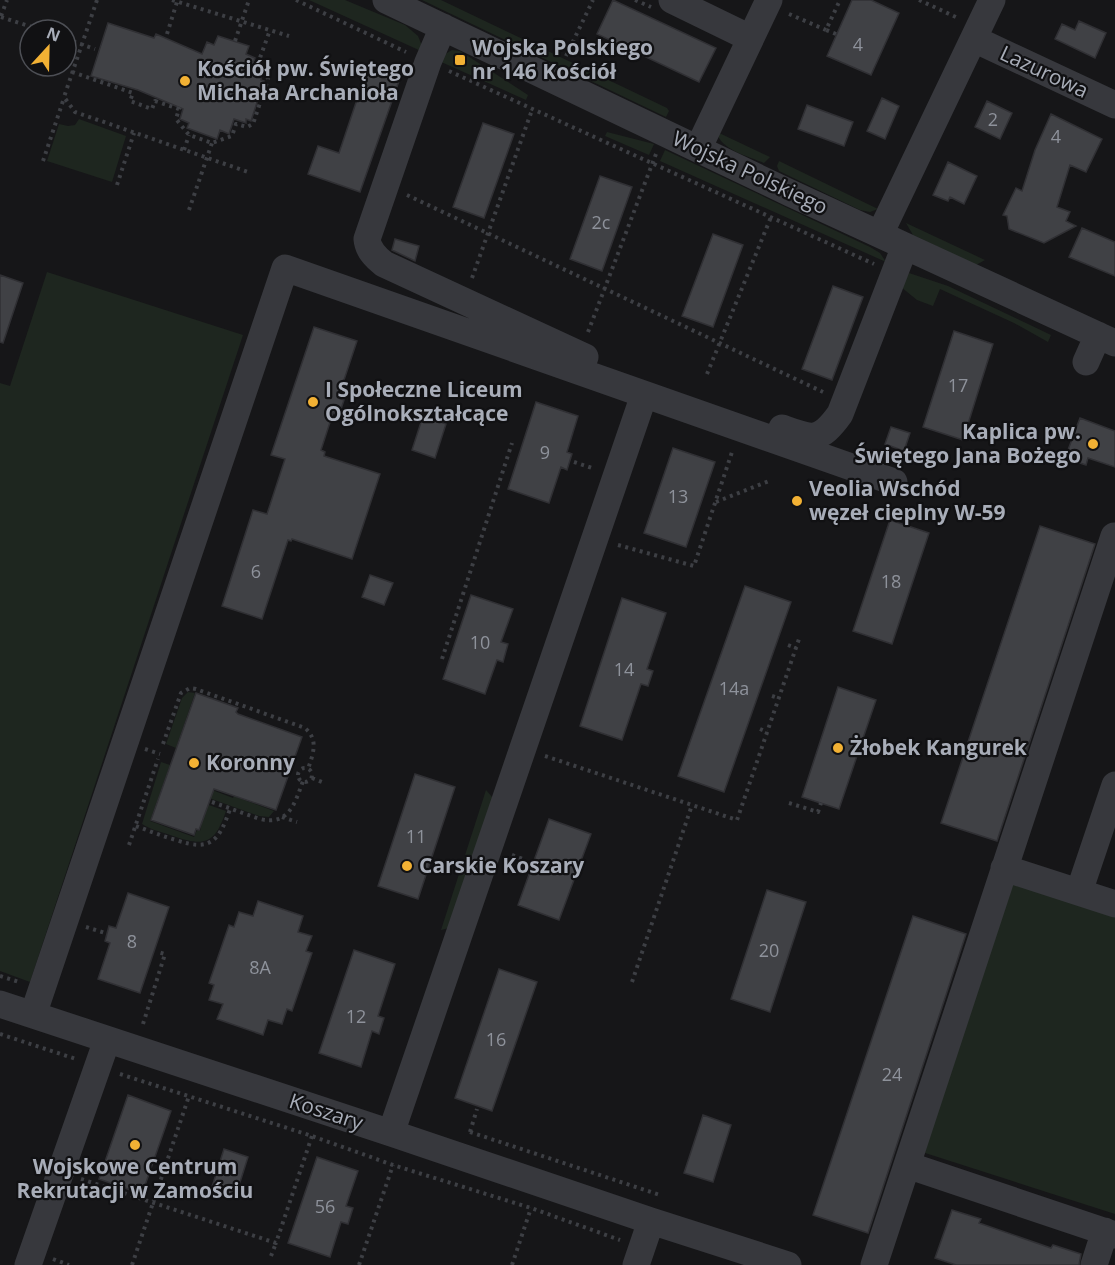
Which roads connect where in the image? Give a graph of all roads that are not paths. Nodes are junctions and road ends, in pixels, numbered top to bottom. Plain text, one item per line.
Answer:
1 (386, 0) edge
2 (992, 0) edge
3 (664, 5) edge
4 (778, 6) edge
5 (443, 27) junction
6 (970, 31) junction
7 (750, 38) junction
8 (1115, 105) edge
9 (698, 149) junction
10 (880, 234) junction
11 (901, 257) junction
12 (1106, 339) edge
13 (1086, 362) dead end
14 (644, 395) junction
15 (894, 482) dead end
16 (1114, 536) edge
17 (1115, 785) edge
18 (1004, 868) junction
19 (1079, 892) junction
20 (1115, 904) edge
21 (0, 1004) edge
22 (33, 1015) junction
23 (107, 1040) junction
24 (391, 1133) junction
25 (907, 1165) junction
26 (651, 1221) junction
27 (1110, 1233) edge
28 (639, 1256) edge
29 (28, 1265) edge
30 (788, 1265) edge
31 (874, 1265) edge
32 (1094, 1265) edge

1 - 5 street, Wojska Polskiego
2 - 6 street
3 - 7 street
4 - 7 street
5 - 9 street, Wojska Polskiego
5 - 11 street
6 - 8 street, Lazurowa
6 - 10 street
7 - 9 street
9 - 10 street, Wojska Polskiego
10 - 11 street, Wojska Polskiego
11 - 12 street, Wojska Polskiego
12 - 13 street
14 - 15 street
14 - 22 street
14 - 24 street
16 - 18 street
17 - 19 street
18 - 19 street
18 - 25 street
19 - 20 street
21 - 22 street, Koszary
22 - 23 street, Koszary
23 - 24 street, Koszary
23 - 29 street
24 - 26 street, Koszary
25 - 27 street
25 - 31 street
26 - 28 street
26 - 30 street, Koszary
27 - 32 street

